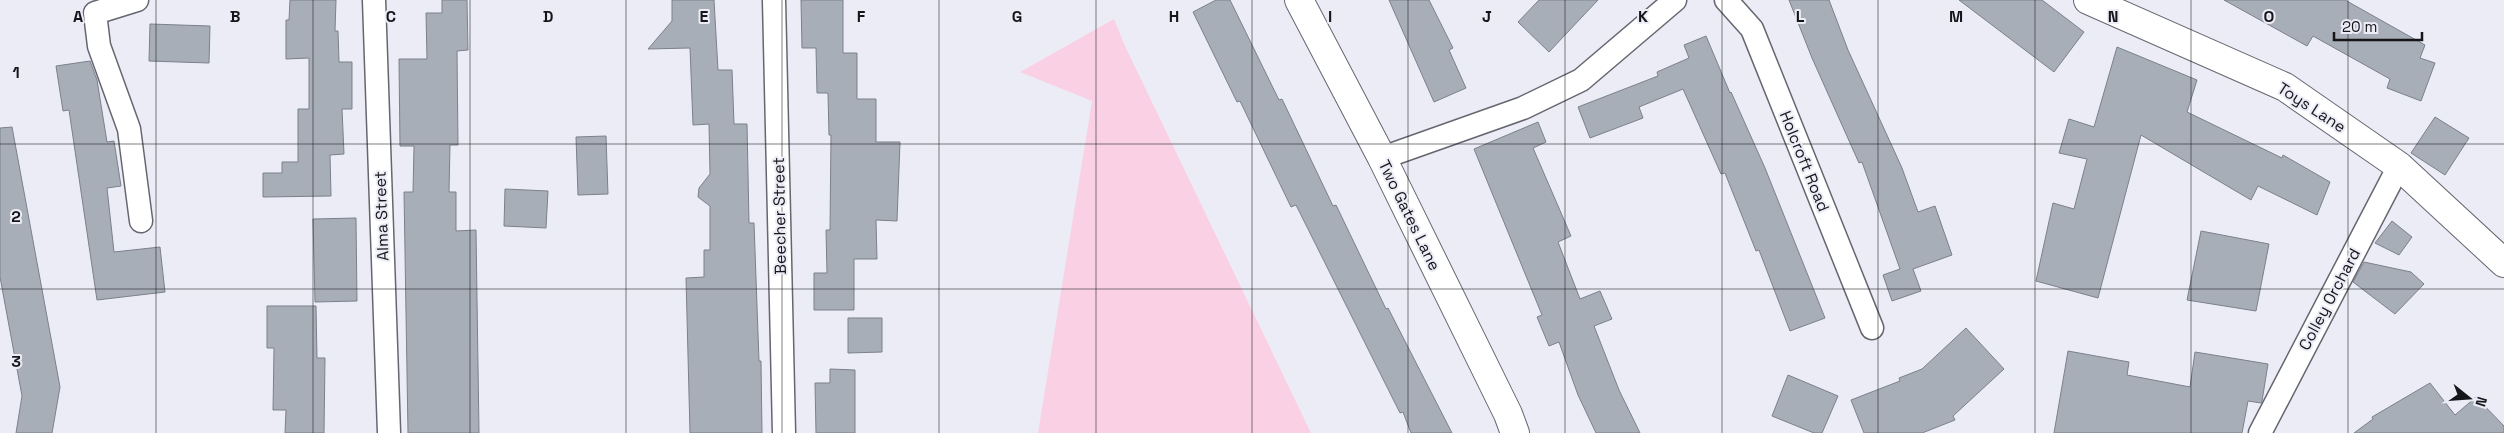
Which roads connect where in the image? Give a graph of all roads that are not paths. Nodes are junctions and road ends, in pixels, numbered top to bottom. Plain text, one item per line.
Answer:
1 (137, 0) edge
2 (374, 0) edge
3 (774, 0) edge
4 (1299, 0) edge
5 (1676, 0) edge
6 (1726, 0) edge
7 (2088, 0) edge
8 (1382, 158) junction
9 (2399, 166) junction
10 (141, 221) dead end
11 (2504, 263) edge
12 (1872, 328) dead end
13 (389, 433) edge
14 (784, 433) edge
15 (1515, 433) edge
16 (2260, 433) edge

1 - 10 street
2 - 13 street, Alma Street
3 - 14 street, Beecher Street
4 - 8 street, Two Gates Lane
5 - 8 street
6 - 12 street, Holcroft Road
7 - 9 street, Toys Lane
8 - 15 street, Two Gates Lane
9 - 11 street, Toys Lane
9 - 16 street, Colley Orchard

